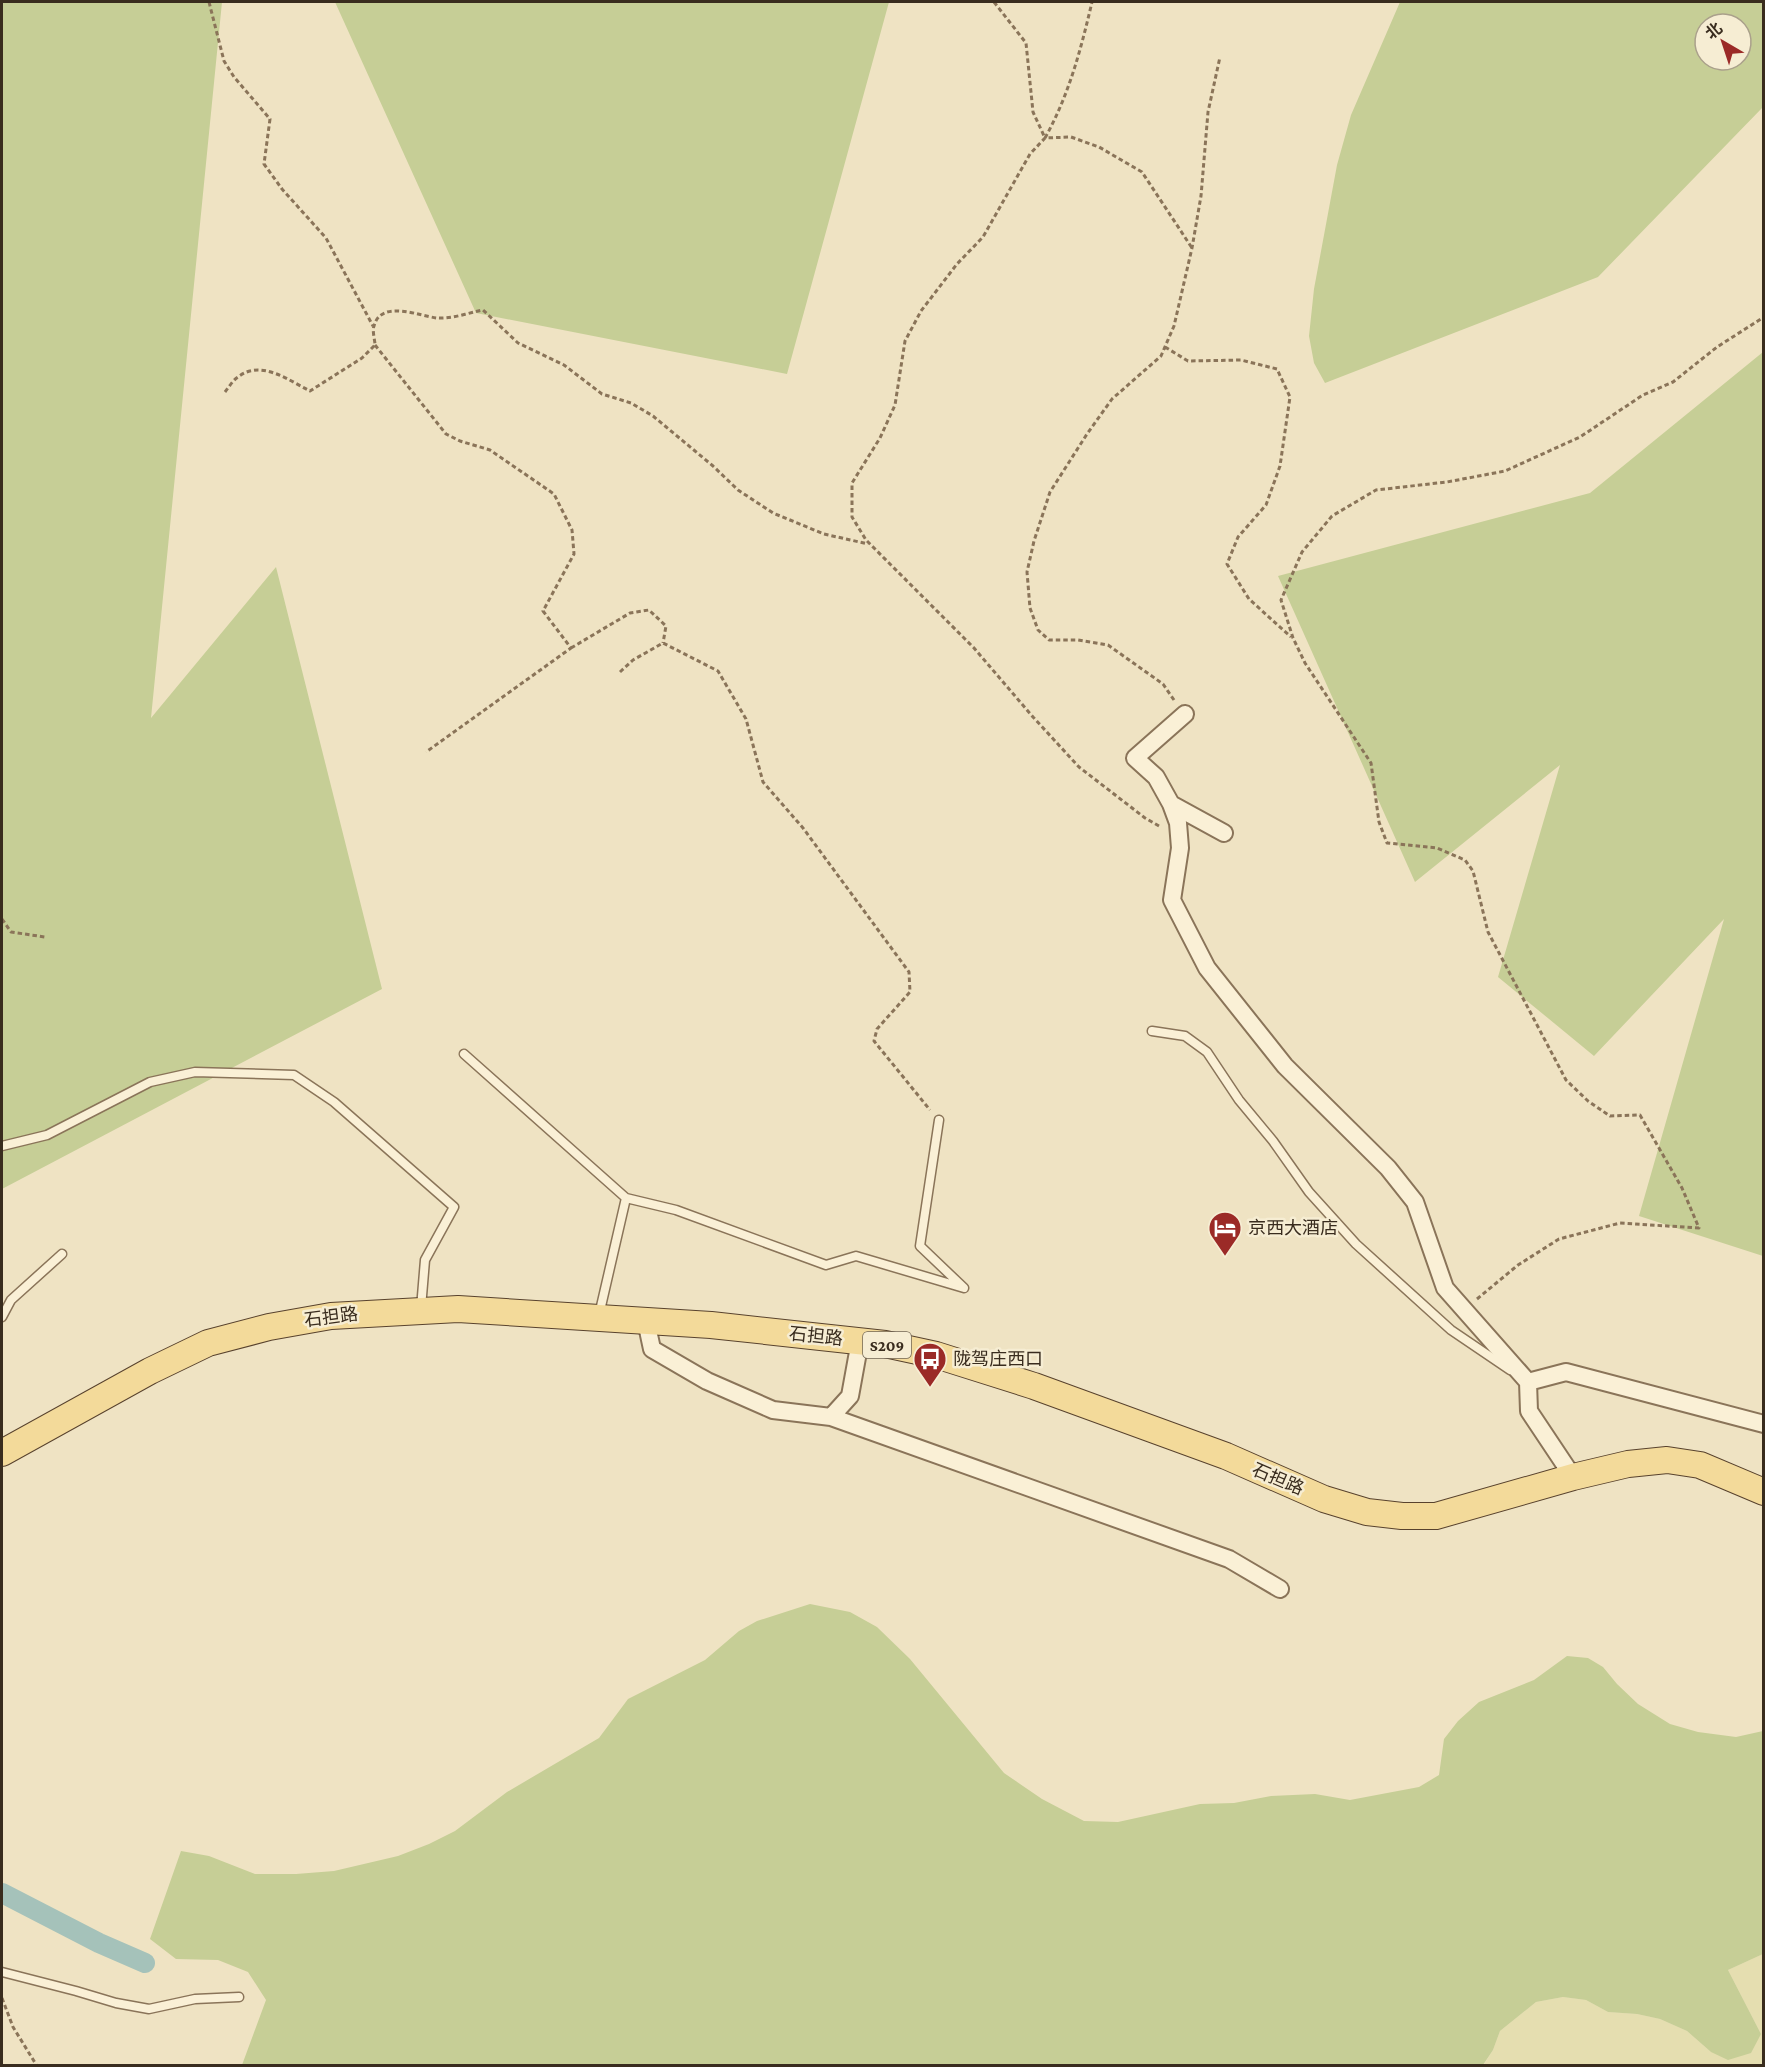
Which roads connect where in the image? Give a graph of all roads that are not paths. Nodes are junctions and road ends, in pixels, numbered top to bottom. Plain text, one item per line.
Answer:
1 (1185, 714) road end
2 (1171, 804) junction
3 (1224, 833) dead end
4 (1152, 1030) dead end
5 (464, 1054) dead end
6 (939, 1120) road end
7 (2, 1146) edge
8 (626, 1198) junction
9 (62, 1254) dead end
10 (421, 1310) junction
11 (2, 1317) edge
12 (598, 1318) junction
13 (646, 1321) junction
14 (860, 1341) junction
15 (1528, 1382) junction
16 (831, 1417) junction
17 (1764, 1424) edge
18 (2, 1453) edge
19 (1573, 1477) junction
20 (1764, 1492) edge
21 (1280, 1589) dead end
22 (2, 1972) edge
23 (239, 1997) dead end

1 - 2 street
2 - 3 street
2 - 15 street
4 - 15 lane
5 - 8 lane
6 - 8 lane
7 - 10 lane
8 - 12 lane
9 - 11 lane
10 - 12 main road, 石担路 / S209
10 - 18 main road, 石担路 / S209
12 - 13 main road, 石担路 / S209
13 - 14 main road, 石担路 / S209
13 - 16 street
14 - 16 street
14 - 19 main road, 石担路 / S209
15 - 17 street
15 - 19 street
16 - 21 street
19 - 20 main road, 石担路 / S209
22 - 23 lane

